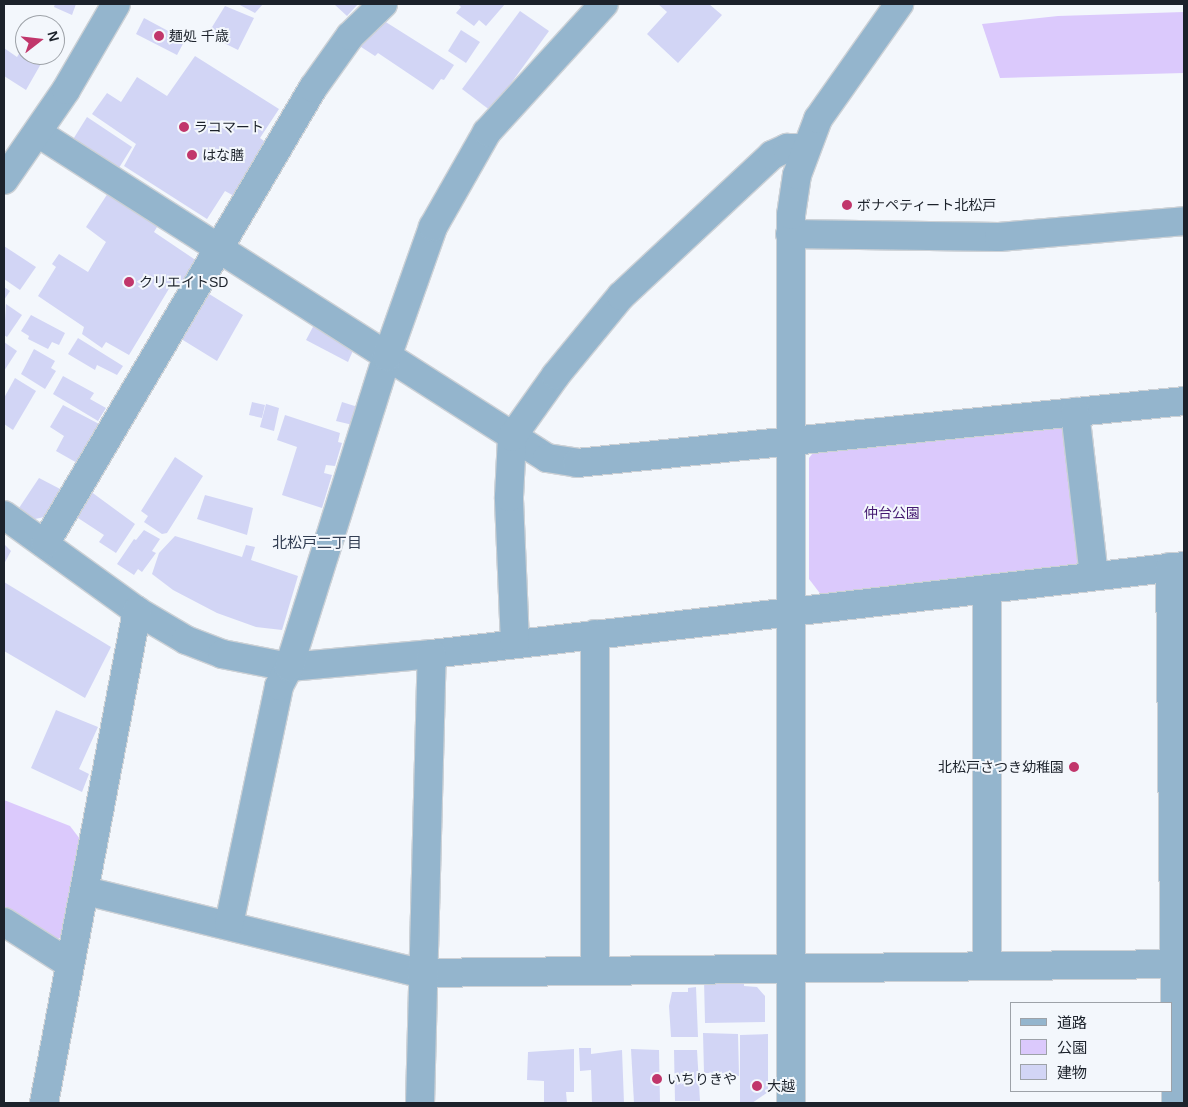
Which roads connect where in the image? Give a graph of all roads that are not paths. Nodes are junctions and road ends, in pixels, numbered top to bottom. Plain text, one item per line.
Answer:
1 (116, 4) edge
2 (382, 4) edge
3 (604, 4) edge
4 (899, 4) edge
5 (38, 133) junction
6 (804, 148) junction
7 (4, 180) edge
8 (1184, 221) edge
9 (790, 234) junction
10 (217, 249) junction
11 (387, 357) junction
12 (1184, 401) edge
13 (1075, 412) junction
14 (512, 437) junction
15 (790, 441) junction
16 (4, 516) edge
17 (45, 544) junction
18 (1177, 567) edge
19 (1094, 576) junction
20 (987, 590) junction
21 (137, 611) junction
22 (789, 612) junction
23 (595, 634) junction
24 (515, 643) junction
25 (432, 654) junction
26 (289, 667) junction
27 (86, 891) junction
28 (4, 922) edge
29 (229, 924) junction
30 (70, 964) junction
31 (1180, 964) edge
32 (987, 965) junction
33 (790, 968) junction
34 (595, 970) junction
35 (421, 973) junction
36 (44, 1103) edge
37 (420, 1103) edge
38 (791, 1103) edge
39 (1176, 1103) edge

1 - 5 street
2 - 10 street
3 - 11 street
4 - 6 street
5 - 7 street
5 - 10 street
6 - 9 street
6 - 14 street
8 - 9 street
9 - 15 street
10 - 11 street
10 - 17 street
11 - 14 street
11 - 26 street
12 - 13 street
13 - 15 street
13 - 19 street
14 - 15 street
14 - 24 street
15 - 22 street
16 - 17 street
17 - 21 street
18 - 19 street
18 - 31 street
19 - 20 street
20 - 22 street
20 - 32 street
21 - 26 street
21 - 27 street
22 - 23 street
22 - 33 street
23 - 24 street
23 - 34 street
24 - 25 street
25 - 26 street
25 - 35 street
26 - 29 street
27 - 29 street
27 - 30 street
28 - 30 street
29 - 35 street
30 - 36 street
31 - 32 street
31 - 39 street
32 - 33 street
33 - 34 street
33 - 38 street
34 - 35 street
35 - 37 street

